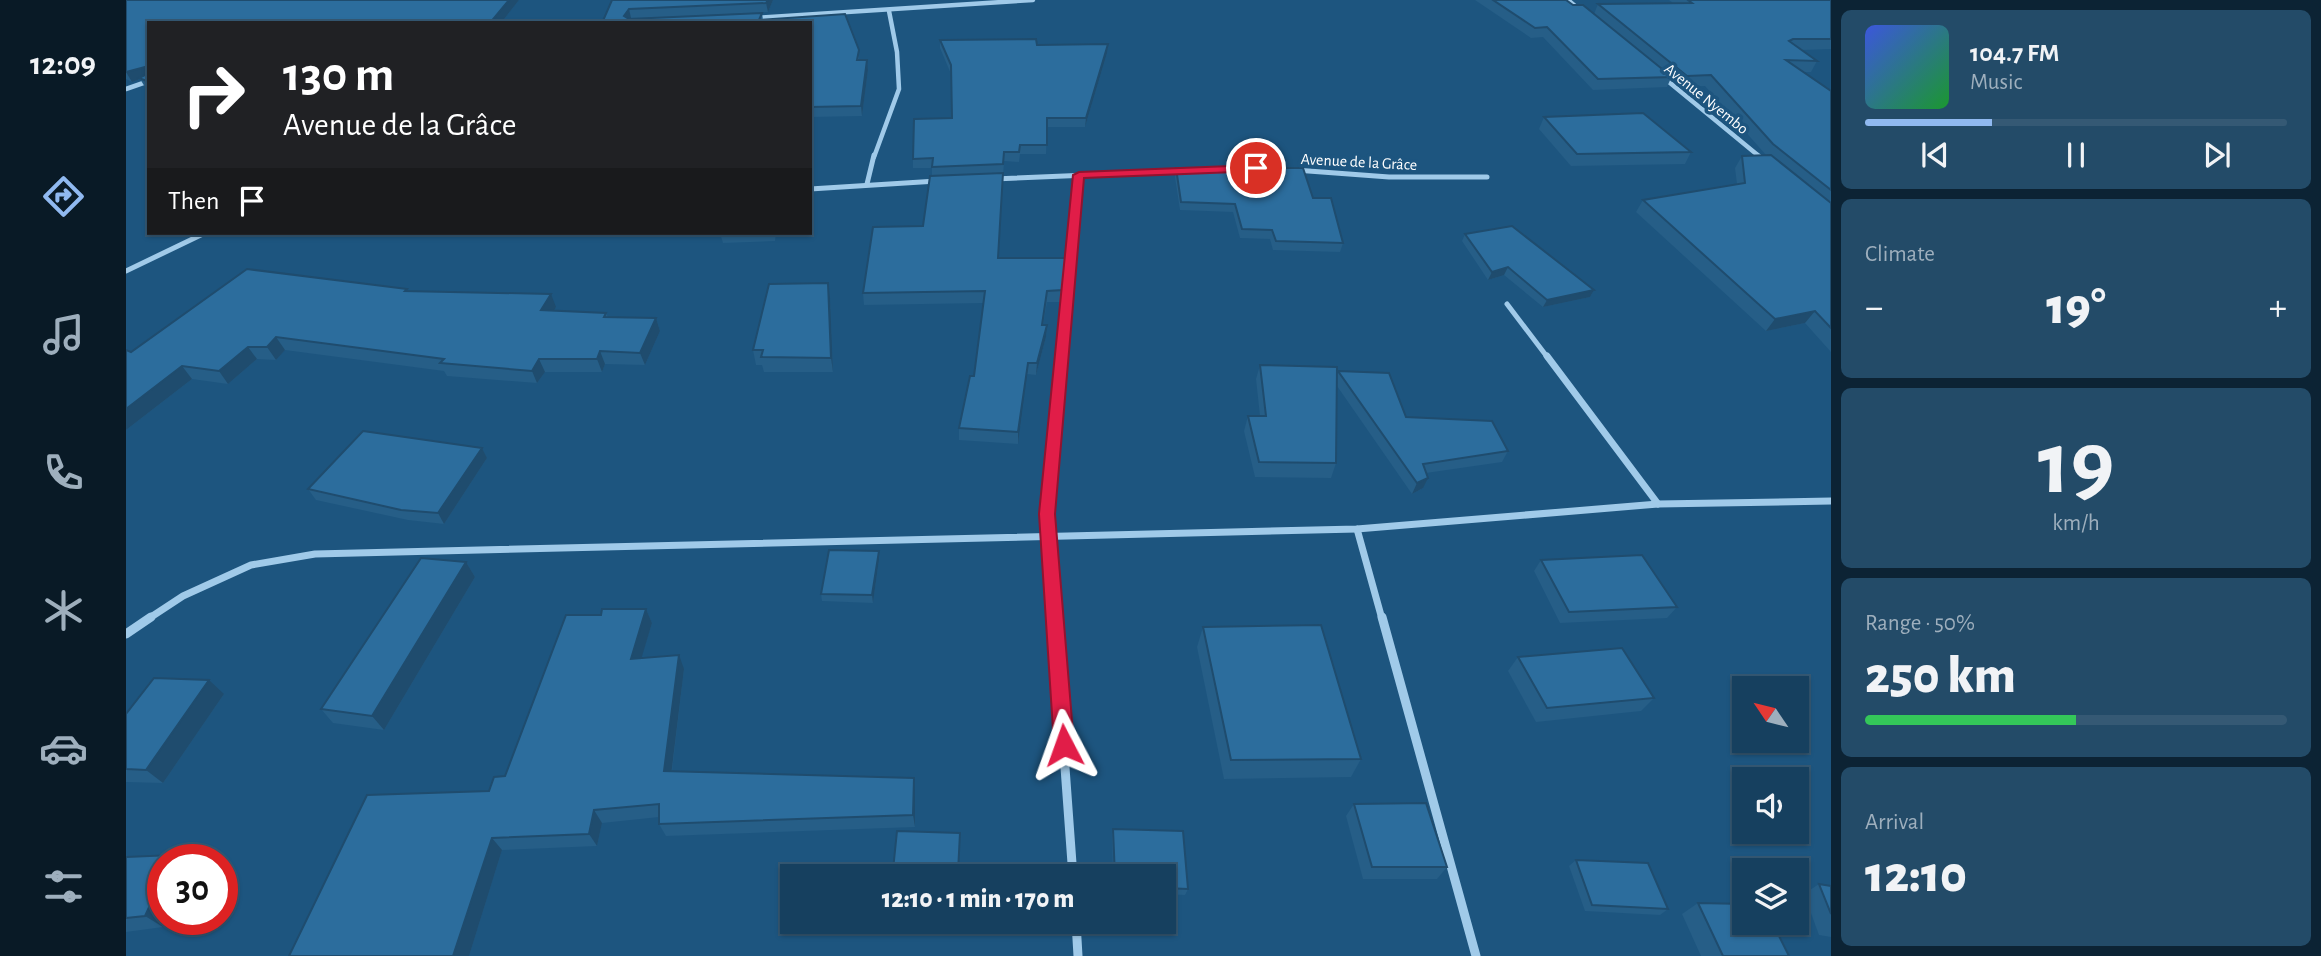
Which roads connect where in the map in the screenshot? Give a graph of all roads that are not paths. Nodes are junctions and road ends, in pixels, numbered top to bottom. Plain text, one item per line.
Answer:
1 (1033, 0) edge
2 (1568, 0) edge
3 (889, 11) junction
4 (1590, 17) edge
5 (741, 19) edge
6 (1663, 77) edge
7 (147, 82) edge
8 (126, 89) edge
9 (1768, 163) edge
10 (1282, 169) edge
11 (1188, 171) edge
12 (1079, 175) junction
13 (1487, 177) dead end
14 (986, 179) edge
15 (946, 181) edge
16 (867, 184) junction
17 (812, 189) edge
18 (201, 235) edge
19 (126, 271) edge
20 (1507, 304) dead end
21 (1831, 501) edge
22 (1658, 504) junction
23 (1356, 529) junction
24 (1049, 535) junction
25 (126, 634) edge
26 (1072, 864) edge
27 (1077, 934) edge
28 (1079, 956) edge
29 (1476, 956) edge

1 - 3 street
2 - 4 street
3 - 5 street
3 - 16 street
6 - 9 street, Avenue Nyembo
7 - 8 street
10 - 13 street, Avenue de la Grâce
11 - 12 street
12 - 14 street
12 - 24 street
15 - 16 street
16 - 17 street
18 - 19 street
20 - 22 street
21 - 22 street
22 - 23 street
23 - 24 street
23 - 29 street
24 - 25 street
24 - 26 street
27 - 28 street

